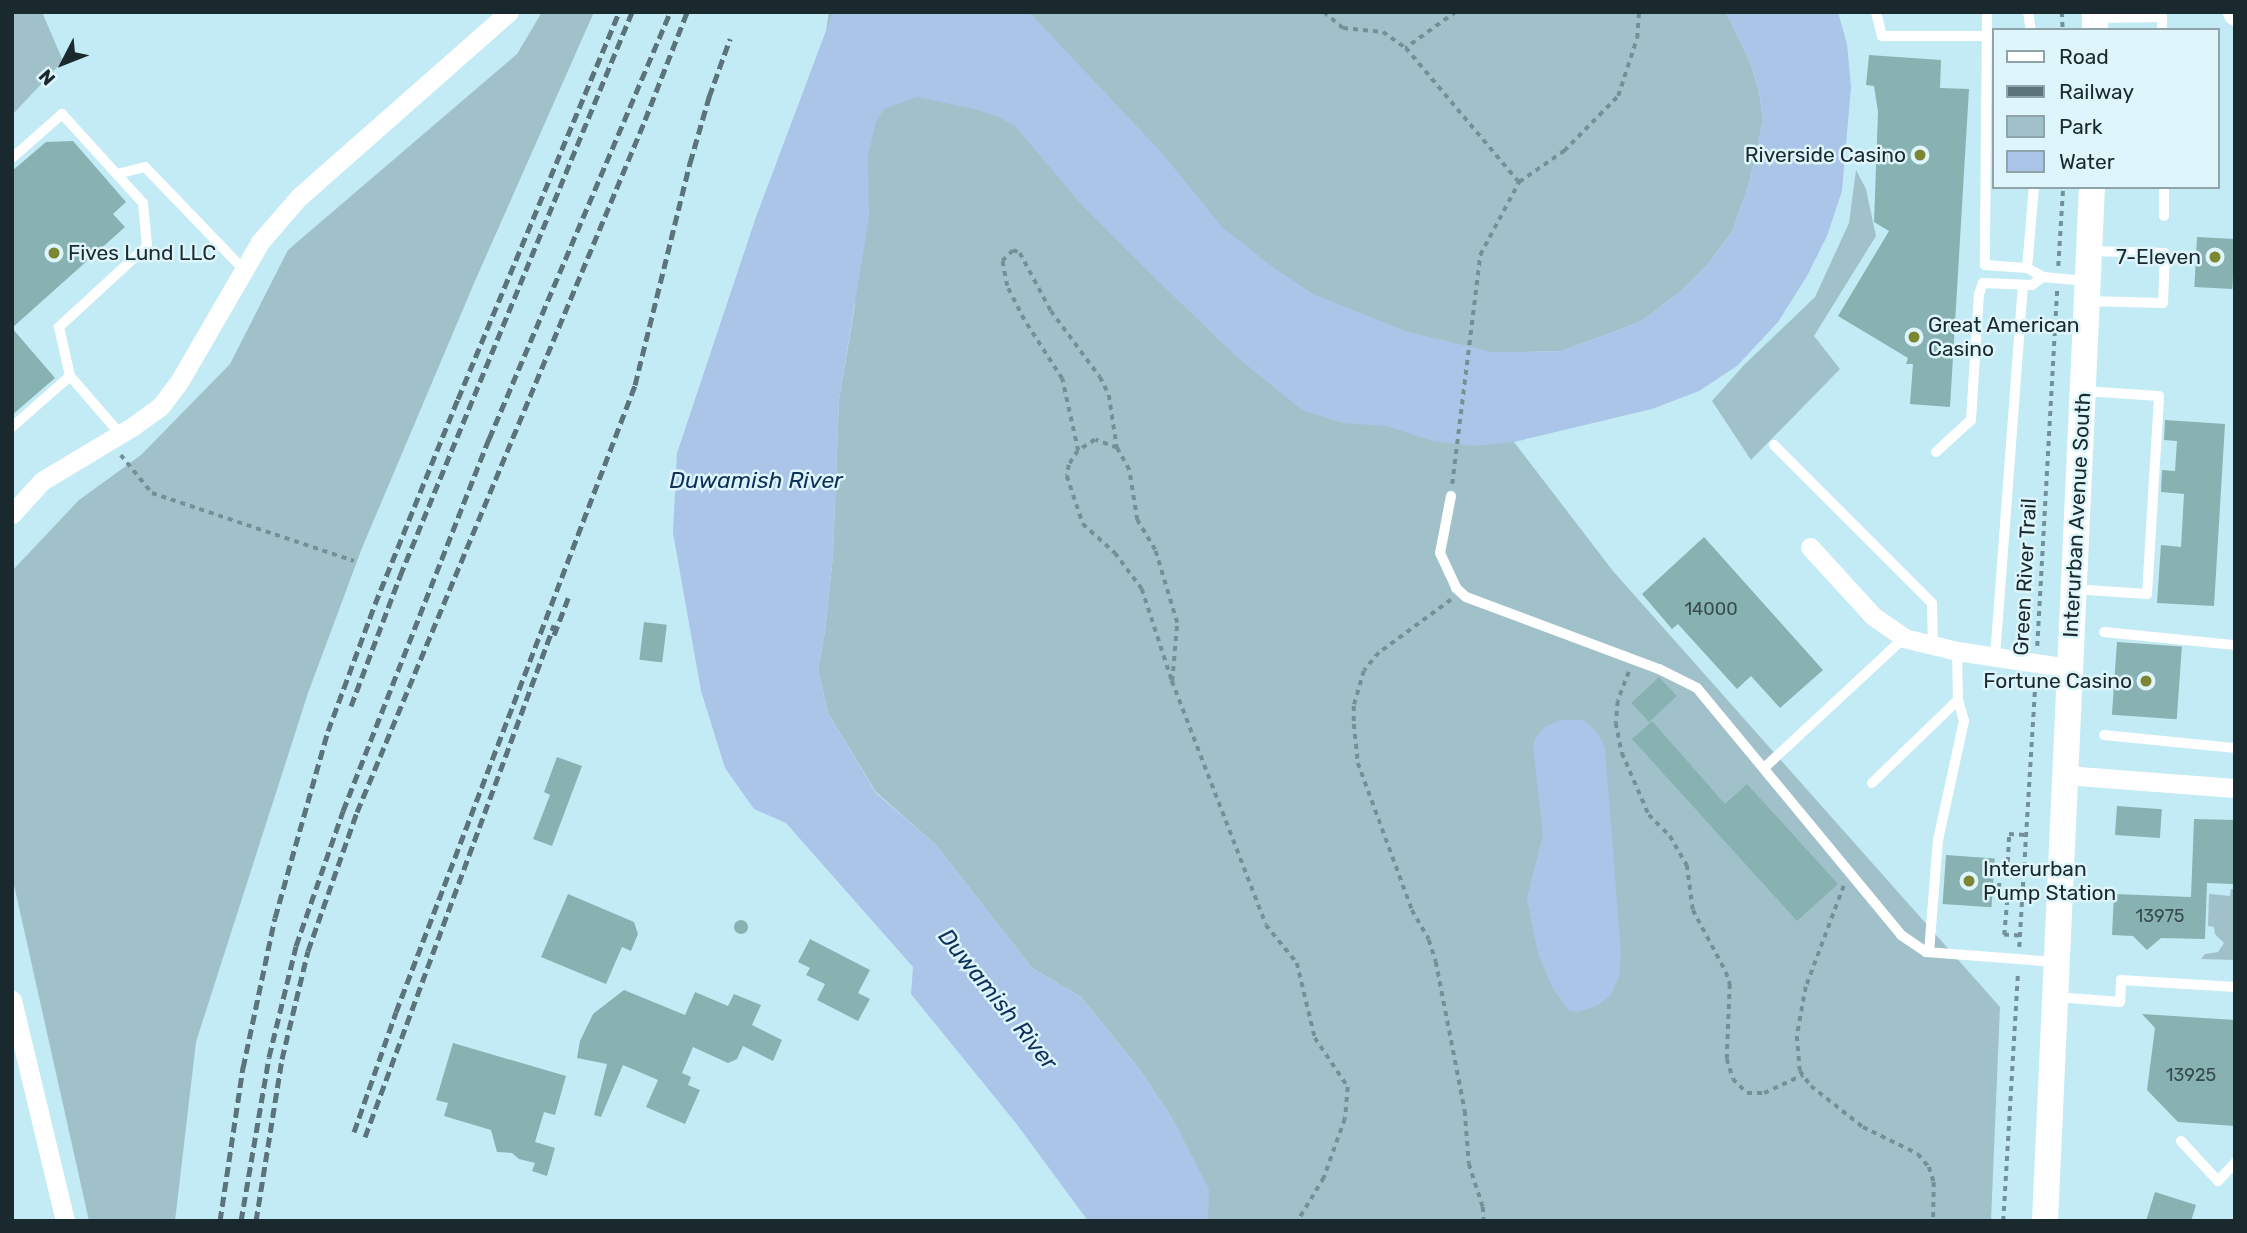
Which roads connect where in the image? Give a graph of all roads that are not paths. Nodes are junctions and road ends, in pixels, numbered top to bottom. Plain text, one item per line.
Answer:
1 (509, 12) edge
2 (1876, 12) edge
3 (1987, 12) edge
4 (2095, 20) edge
5 (2162, 28) edge
6 (1988, 36) junction
7 (12, 158) edge
8 (117, 174) junction
9 (2034, 189) edge
10 (2092, 189) edge
11 (2164, 189) edge
12 (2164, 216) dead end
13 (2088, 251) junction
14 (2027, 268) junction
15 (244, 271) junction
16 (2043, 277) junction
17 (2023, 285) junction
18 (2087, 291) junction
19 (70, 376) junction
20 (2082, 391) junction
21 (12, 427) edge
22 (114, 437) junction
23 (1774, 445) dead end
24 (1936, 452) dead end
25 (1451, 496) road end
26 (12, 514) edge
27 (1810, 547) dead end
28 (2073, 589) junction
29 (2104, 632) dead end
30 (1904, 638) junction
31 (2235, 645) edge
32 (1933, 646) junction
33 (1957, 651) junction
34 (1995, 657) junction
35 (2070, 668) junction
36 (1958, 700) junction
37 (2104, 735) dead end
38 (2235, 748) edge
39 (1764, 768) junction
40 (2065, 775) junction
41 (1872, 783) dead end
42 (2235, 788) edge
43 (1929, 952) junction
44 (2058, 962) junction
45 (2235, 988) edge
46 (2056, 998) junction
47 (12, 1000) edge
48 (17, 1037) edge
49 (2181, 1142) dead end
50 (2235, 1164) edge
51 (65, 1221) edge
52 (2045, 1221) edge

1 - 15 street
2 - 6 lane
3 - 6 lane
4 - 5 lane
6 - 14 lane
7 - 8 lane
8 - 15 lane
8 - 19 lane
9 - 14 lane
10 - 13 main road, Interurban Avenue South
11 - 12 lane
13 - 18 main road, Interurban Avenue South
13 - 18 lane
14 - 16 lane
15 - 22 street
16 - 17 lane
16 - 18 lane
17 - 24 lane
17 - 34 lane
18 - 20 main road, Interurban Avenue South
19 - 21 lane
19 - 22 lane
20 - 28 main road, Interurban Avenue South
20 - 28 lane
22 - 26 street
23 - 32 lane
25 - 39 lane
27 - 30 street
28 - 35 main road, Interurban Avenue South
29 - 31 lane
30 - 32 street
30 - 39 lane
32 - 33 street
33 - 34 street
33 - 36 lane
34 - 35 street
35 - 40 main road, Interurban Avenue South
36 - 41 lane
36 - 43 lane
37 - 38 lane
39 - 43 lane
40 - 42 street
40 - 44 main road, Interurban Avenue South
43 - 44 lane
44 - 46 main road, Interurban Avenue South
45 - 46 lane
46 - 52 main road, Interurban Avenue South
47 - 48 street
48 - 51 street
49 - 50 lane

